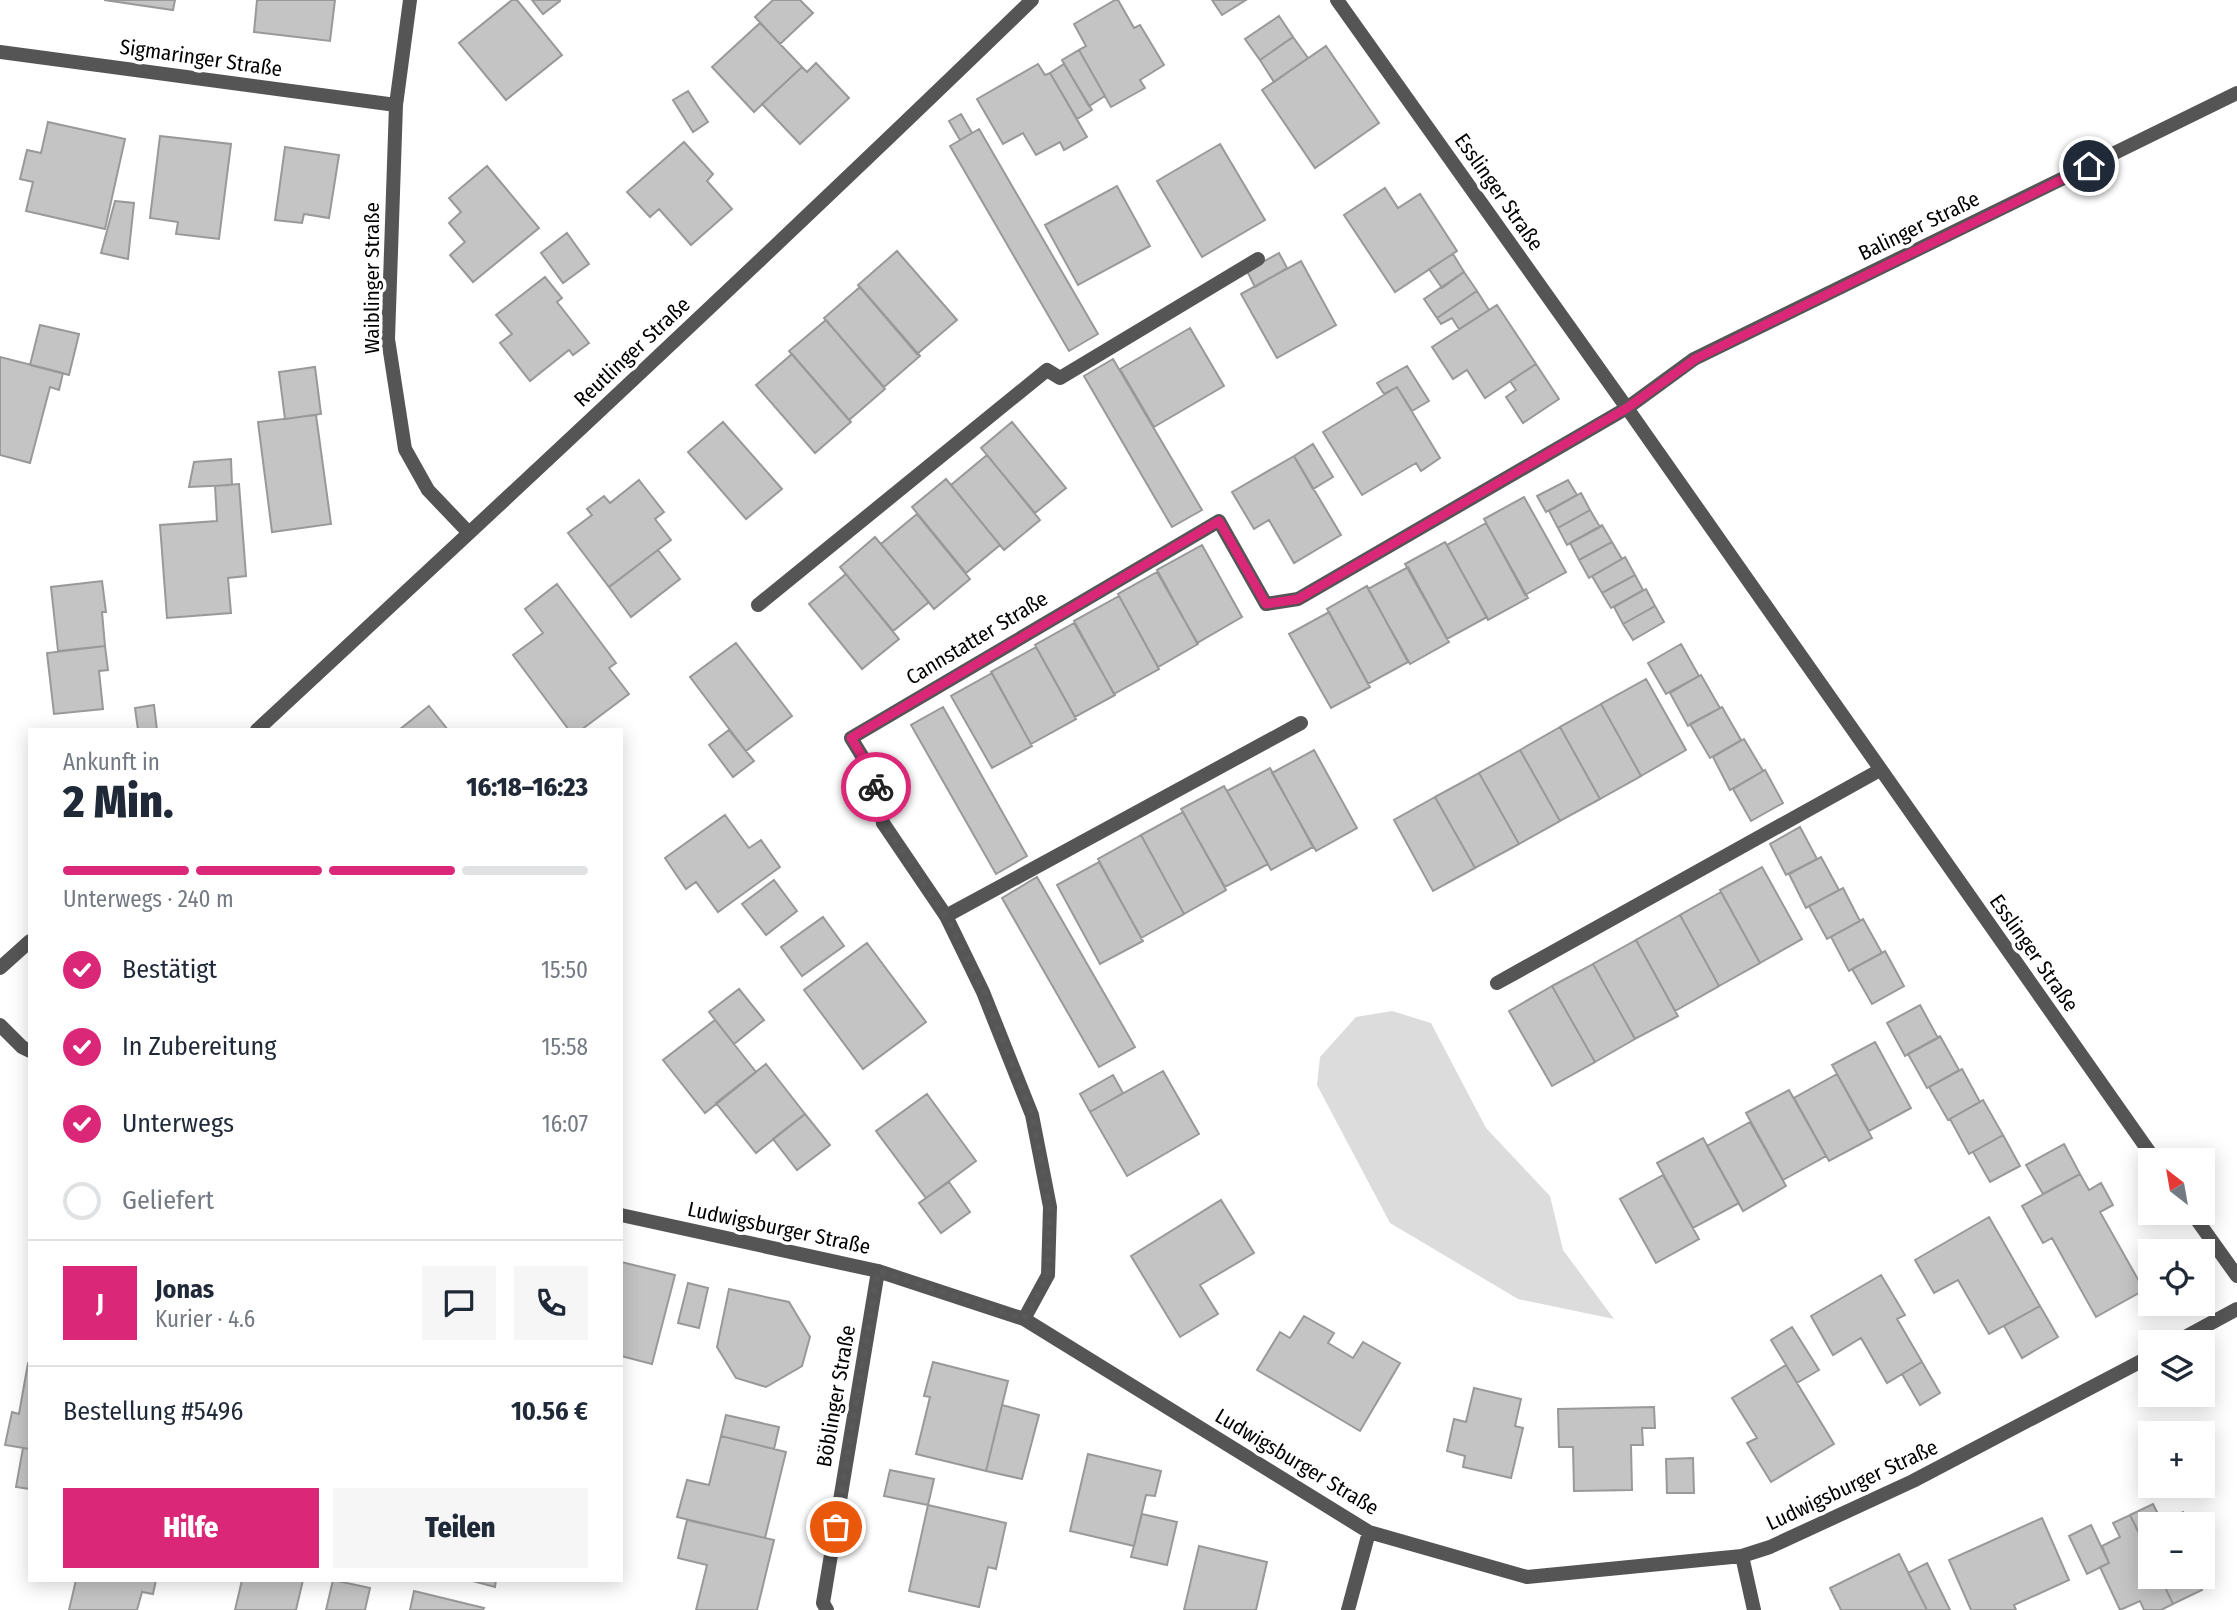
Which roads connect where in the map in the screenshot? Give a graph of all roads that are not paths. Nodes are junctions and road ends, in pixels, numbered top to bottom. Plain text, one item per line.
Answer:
1 (410, 0) edge
2 (1032, 0) edge
3 (1337, 0) edge
4 (0, 52) edge
5 (2237, 93) edge
6 (396, 105) junction
7 (1258, 259) dead end
8 (1627, 408) junction
9 (469, 533) junction
10 (758, 605) dead end
11 (1301, 723) dead end
12 (259, 728) edge
13 (1880, 770) junction
14 (946, 916) junction
15 (28, 942) edge
16 (0, 968) edge
17 (1497, 983) dead end
18 (0, 1025) edge
19 (28, 1050) edge
20 (2147, 1148) edge
21 (623, 1215) edge
22 (2201, 1225) edge
23 (878, 1271) junction
24 (2237, 1276) edge
25 (2237, 1309) edge
26 (1024, 1319) junction
27 (2198, 1330) edge
28 (2138, 1363) edge
29 (1368, 1532) junction
30 (1742, 1556) junction
31 (827, 1610) edge
32 (1348, 1610) edge
33 (1754, 1610) edge

1 - 6 street, Waiblinger Straße
2 - 9 street, Reutlinger Straße
3 - 8 street, Esslinger Straße
4 - 6 street, Sigmaringer Straße
5 - 8 street, Balinger Straße
6 - 9 street, Waiblinger Straße
7 - 10 street
8 - 13 street, Esslinger Straße
8 - 14 street, Cannstatter Straße
9 - 12 street, Reutlinger Straße
11 - 14 street
13 - 17 street
13 - 20 street, Esslinger Straße
14 - 26 street, Cannstatter Straße
15 - 16 street
18 - 19 street
21 - 23 street, Ludwigsburger Straße
22 - 24 street
23 - 26 street, Ludwigsburger Straße
23 - 31 street, Böblinger Straße
25 - 27 street
26 - 29 street, Ludwigsburger Straße
28 - 30 street, Ludwigsburger Straße
29 - 30 street, Ludwigsburger Straße
29 - 32 street
30 - 33 street

